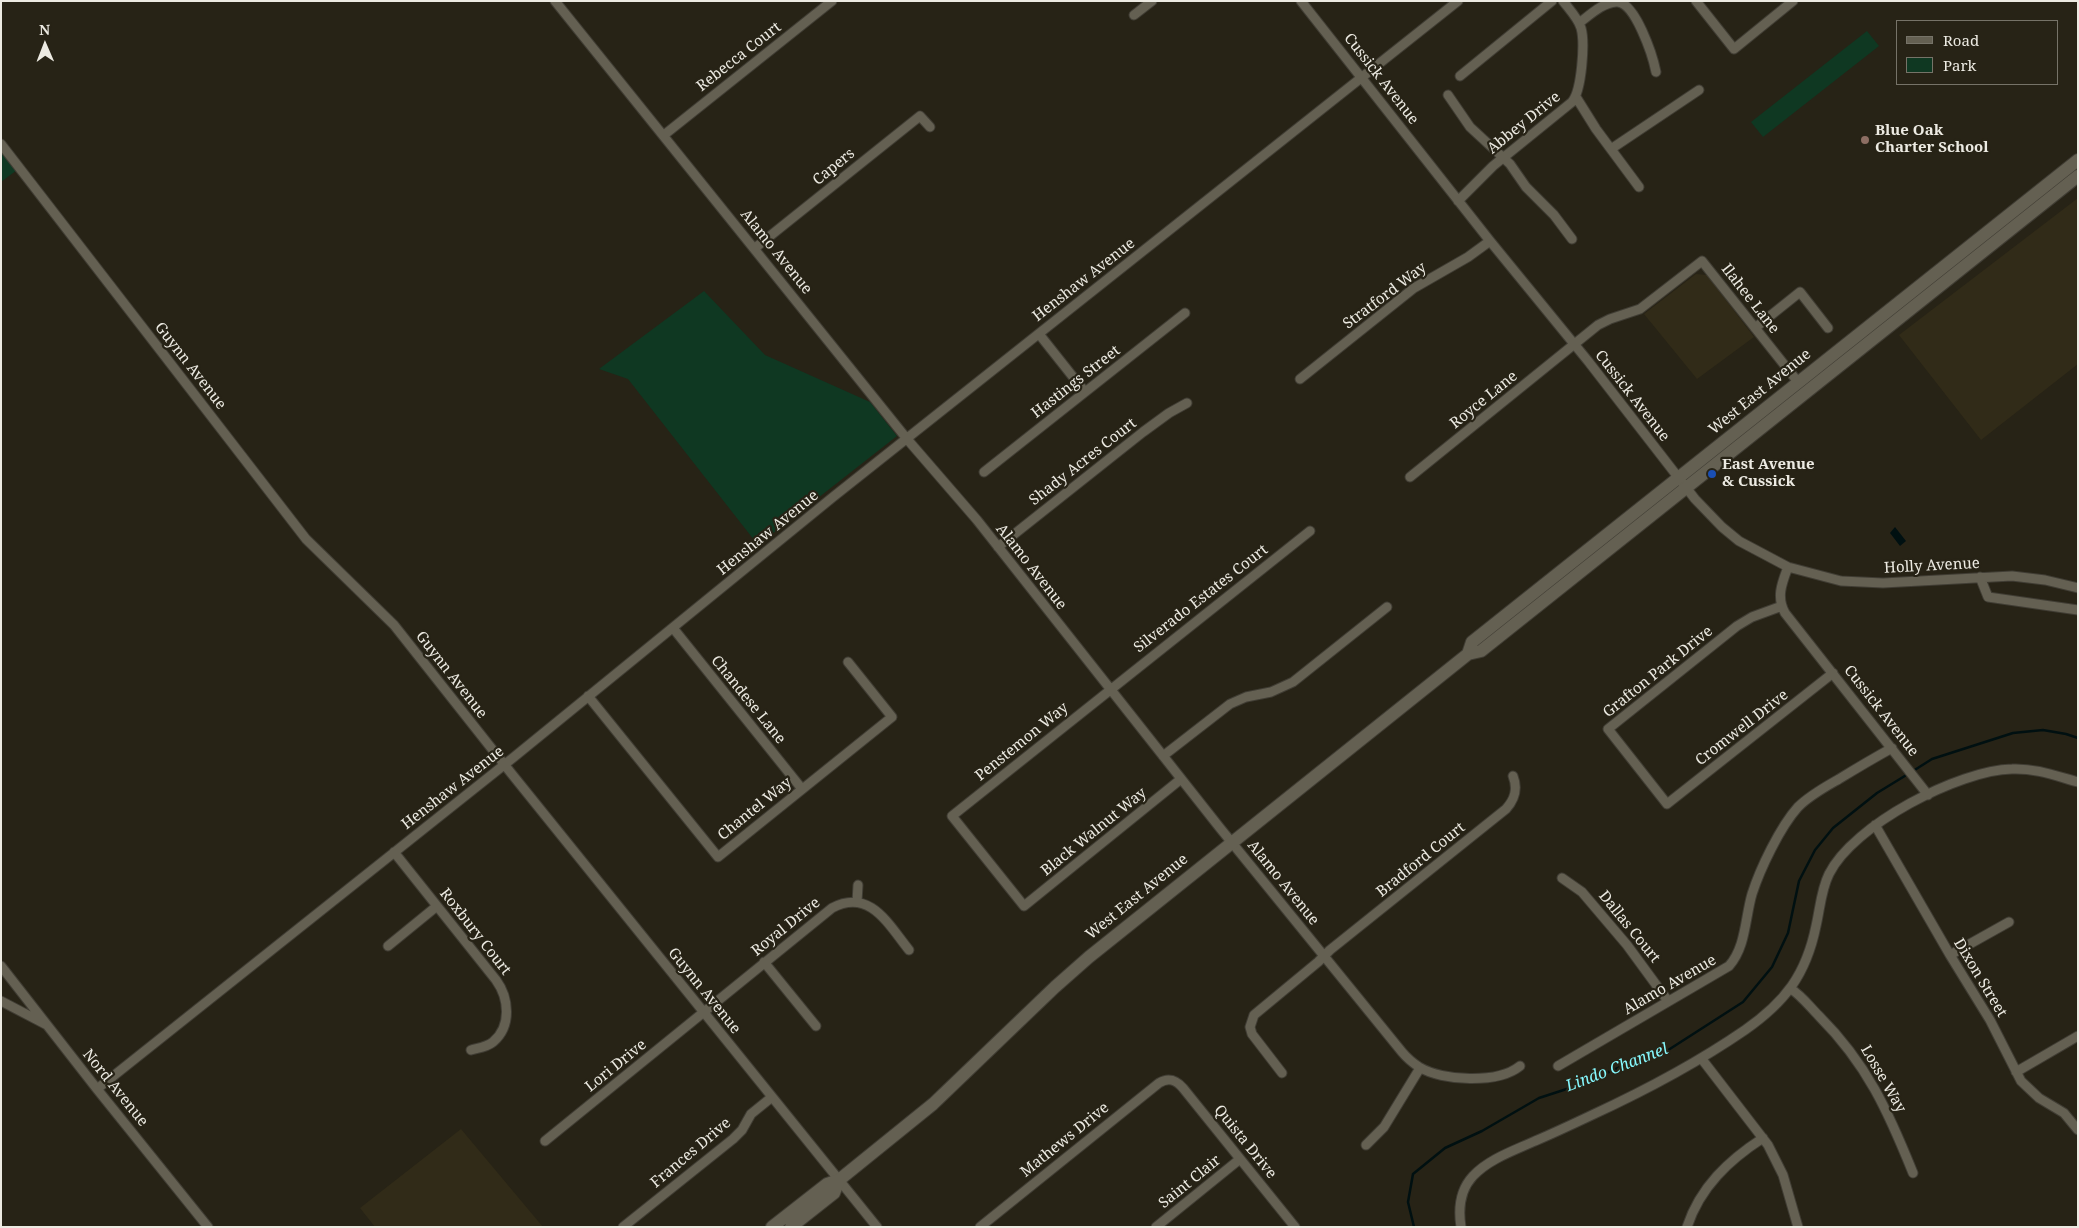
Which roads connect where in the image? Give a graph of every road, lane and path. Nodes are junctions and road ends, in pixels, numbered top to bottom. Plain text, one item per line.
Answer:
1 (555, 1) edge
2 (832, 1) edge
3 (1152, 1) edge
4 (1301, 1) edge
5 (1458, 1) edge
6 (1552, 1) edge
7 (1563, 1) edge
8 (1696, 1) edge
9 (1793, 1) edge
10 (1134, 15) dead end
11 (1580, 23) junction
12 (1656, 72) dead end
13 (1460, 76) dead end
14 (1362, 77) junction
15 (1699, 90) dead end
16 (1448, 95) dead end
17 (1576, 97) junction
18 (930, 127) dead end
19 (664, 135) junction
20 (1, 144) edge
21 (1612, 149) junction
22 (1502, 158) junction
23 (2078, 160) edge
24 (2078, 176) edge
25 (1638, 187) dead end
26 (1458, 201) junction
27 (1572, 240) dead end
28 (1490, 241) junction
29 (754, 248) junction
30 (1185, 313) dead end
31 (1755, 328) junction
32 (1828, 328) dead end
33 (1039, 334) junction
34 (1575, 345) junction
35 (1300, 379) dead end
36 (1798, 382) junction
37 (1085, 392) junction
38 (1187, 403) dead end
39 (907, 439) junction
40 (984, 472) dead end
41 (1410, 476) dead end
42 (1682, 483) junction
43 (1310, 531) dead end
44 (998, 547) junction
45 (1788, 567) junction
46 (1980, 576) junction
47 (2078, 588) edge
48 (1782, 606) junction
49 (1387, 607) dead end
50 (2078, 610) edge
51 (672, 628) junction
52 (848, 662) dead end
53 (1833, 673) junction
54 (1110, 689) junction
55 (588, 696) junction
56 (1892, 748) junction
57 (1162, 756) junction
58 (504, 765) junction
59 (1513, 776) dead end
60 (1181, 779) junction
61 (2078, 782) edge
62 (802, 789) junction
63 (1928, 795) junction
64 (1667, 804) joint
65 (1875, 825) junction
66 (1232, 842) junction
67 (394, 852) junction
68 (1562, 878) dead end
69 (858, 885) dead end
70 (857, 902) junction
71 (437, 906) junction
72 (1024, 906) joint
73 (2009, 922) dead end
74 (388, 946) dead end
75 (909, 950) dead end
76 (1950, 955) junction
77 (1324, 956) junction
78 (764, 962) junction
79 (1, 966) edge
80 (1791, 989) junction
81 (1, 1001) edge
82 (1668, 1001) junction
83 (703, 1011) junction
84 (47, 1026) junction
85 (816, 1026) dead end
86 (2078, 1036) edge
87 (471, 1050) dead end
88 (1701, 1058) junction
89 (1520, 1066) dead end
90 (1558, 1066) dead end
91 (1420, 1068) junction
92 (2016, 1072) junction
93 (1282, 1073) dead end
94 (1170, 1079) joint
95 (97, 1089) junction
96 (772, 1098) junction
97 (2078, 1130) edge
98 (1763, 1138) junction
99 (545, 1141) dead end
100 (1366, 1146) dead end
101 (1240, 1159) junction
102 (1913, 1173) dead end
103 (839, 1180) junction
104 (208, 1227) edge
105 (623, 1227) edge
106 (772, 1227) edge
107 (791, 1227) edge
108 (877, 1227) edge
109 (980, 1227) edge
110 (1156, 1227) edge
111 (1295, 1227) edge
112 (1461, 1227) edge
113 (1687, 1227) edge
114 (1798, 1227) edge

1 - 19 street, Alamo Avenue
2 - 19 street, Rebecca Court
3 - 10 street
4 - 14 street, Cussick Avenue
5 - 14 street, Henshaw Avenue
6 - 13 street
7 - 11 street
8 - 9 street
11 - 12 street
11 - 17 street, Abbey Drive
14 - 26 street, Cussick Avenue
14 - 33 street, Henshaw Avenue
15 - 21 street
16 - 22 street
17 - 21 street
17 - 22 street, Abbey Drive
18 - 29 street, Capers
19 - 29 street, Alamo Avenue
20 - 58 street, Guynn Avenue
21 - 25 street
22 - 26 street, Abbey Drive
22 - 27 street
23 - 36 main road, West East Avenue
24 - 42 main road, West East Avenue
26 - 28 street, Cussick Avenue
28 - 34 street, Cussick Avenue
28 - 35 street, Stratford Way
29 - 39 street, Alamo Avenue
30 - 37 street, Hastings Street
31 - 32 street
31 - 34 street, Ilahee Lane
31 - 36 street, Ilahee Lane
33 - 37 street
33 - 39 street, Henshaw Avenue
34 - 41 street, Royce Lane
34 - 42 street, Cussick Avenue
36 - 42 main road, West East Avenue
37 - 40 street, Hastings Street
38 - 44 street, Shady Acres Court
39 - 44 street, Alamo Avenue
39 - 51 street, Henshaw Avenue
42 - 45 street, Cussick Avenue
42 - 66 main road, West East Avenue
43 - 54 street, Silverado Estates Court
44 - 54 street, Alamo Avenue
45 - 46 street, Holly Avenue
45 - 48 street
46 - 47 street, Holly Avenue
46 - 50 street
48 - 53 street, Cussick Avenue
48 - 64 street, Grafton Park Drive
49 - 57 street
51 - 55 street, Henshaw Avenue
51 - 62 street, Chandese Lane
52 - 62 street, Chantel Way
53 - 56 street, Cussick Avenue
53 - 64 street, Cromwell Drive
54 - 57 street, Alamo Avenue
54 - 72 street, Penstemon Way
55 - 58 street, Henshaw Avenue
55 - 62 street, Chantel Way
56 - 63 street, Cussick Avenue
56 - 82 street, Alamo Avenue
57 - 60 street, Alamo Avenue
58 - 67 street, Henshaw Avenue
58 - 83 street, Guynn Avenue
59 - 77 street, Bradford Court
60 - 66 street, Alamo Avenue
60 - 72 street, Black Walnut Way
61 - 63 street
63 - 65 street
65 - 76 street, Dixon Street
65 - 80 street
66 - 77 street, Alamo Avenue
66 - 103 main road, West East Avenue
67 - 71 street, Roxbury Court
67 - 95 street, Henshaw Avenue
68 - 82 street, Dallas Court
69 - 70 street
70 - 75 street
70 - 78 street, Royal Drive
71 - 74 street
71 - 87 street, Roxbury Court
73 - 76 street
76 - 92 street, Dixon Street
77 - 91 street, Alamo Avenue
77 - 93 street, Bradford Court
78 - 83 street, Royal Drive
78 - 85 street
79 - 84 street, Nord Avenue
80 - 88 street
80 - 102 street, Losse Way
81 - 84 street
82 - 90 street, Alamo Avenue
83 - 96 street, Guynn Avenue
83 - 99 street, Lori Drive
84 - 95 street, Nord Avenue
86 - 92 street
88 - 98 street
88 - 112 street
89 - 91 street, Alamo Avenue
91 - 100 street
92 - 97 street, Dixon Street
94 - 101 street, Quista Drive
94 - 109 street, Mathews Drive
95 - 104 street, Nord Avenue
96 - 103 street, Guynn Avenue
96 - 105 street, Frances Drive
98 - 113 street
98 - 114 street
101 - 110 street, Saint Clair
101 - 111 street, Quista Drive
103 - 106 main road, West East Avenue
103 - 107 main road, West East Avenue
103 - 108 street, Guynn Avenue

